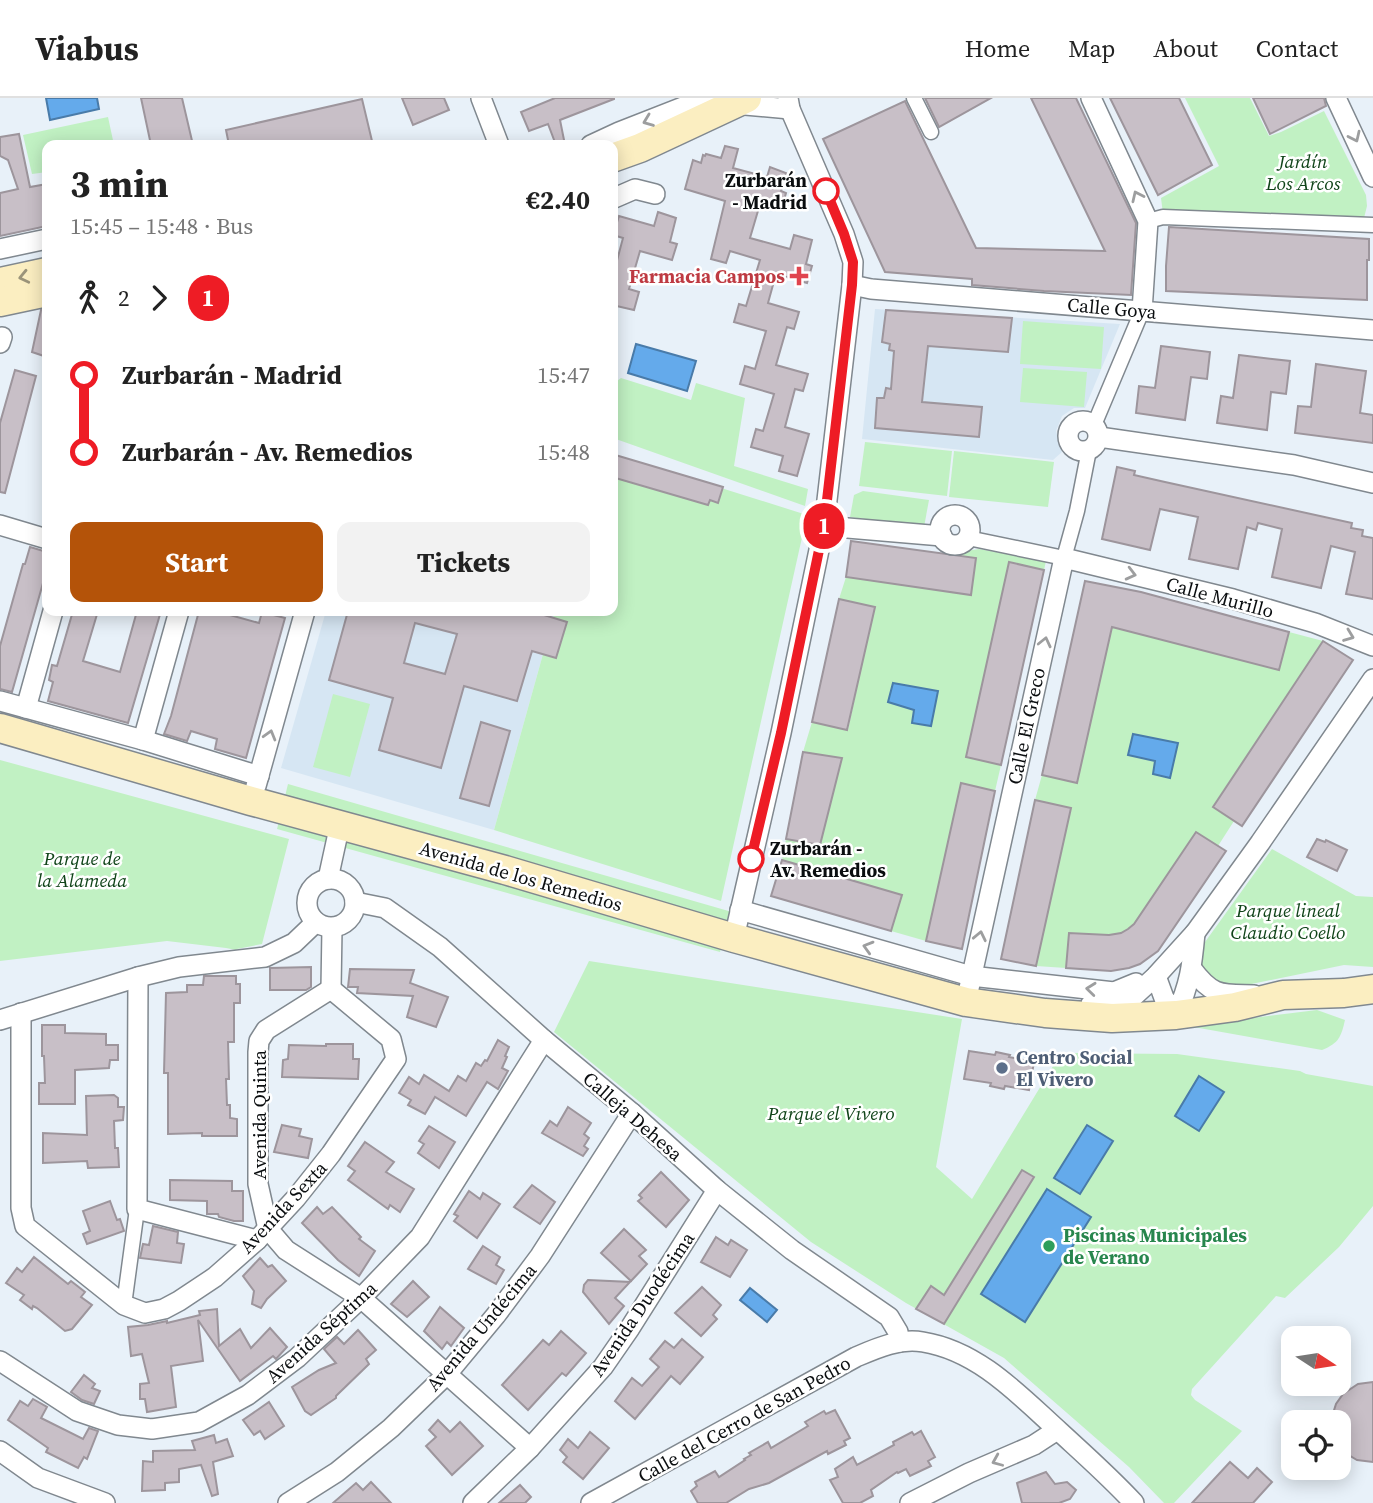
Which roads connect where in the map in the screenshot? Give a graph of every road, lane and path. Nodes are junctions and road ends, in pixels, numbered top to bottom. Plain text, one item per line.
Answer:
1 (481, 98) edge
2 (914, 98) edge
3 (1091, 98) edge
4 (1336, 98) edge
5 (727, 103) edge
6 (789, 104) edge
7 (931, 132) dead end
8 (497, 140) edge
9 (602, 140) edge
10 (618, 156) edge
11 (1373, 177) edge
12 (655, 194) dead end
13 (618, 196) edge
14 (1148, 221) junction
15 (1373, 225) edge
16 (42, 240) edge
17 (0, 249) edge
18 (42, 273) edge
19 (0, 282) edge
20 (852, 285) junction
21 (42, 293) edge
22 (0, 302) edge
23 (1142, 311) junction
24 (1373, 330) edge
25 (1094, 437) junction
26 (1373, 483) edge
27 (0, 524) edge
28 (824, 526) junction
29 (42, 537) edge
30 (968, 538) joint
31 (1064, 558) junction
32 (52, 616) edge
33 (178, 616) edge
34 (299, 616) edge
35 (1373, 646) edge
36 (1373, 679) edge
37 (0, 701) edge
38 (26, 708) junction
39 (0, 728) edge
40 (143, 740) junction
41 (255, 788) junction
42 (340, 824) junction
43 (328, 879) junction
44 (355, 902) junction
45 (740, 910) junction
46 (324, 925) junction
47 (1195, 933) junction
48 (734, 938) junction
49 (1192, 969) junction
50 (1156, 976) junction
51 (138, 977) junction
52 (331, 989) junction
53 (969, 989) junction
54 (1373, 989) edge
55 (1283, 995) junction
56 (22, 1013) junction
57 (1045, 1013) junction
58 (1176, 1015) junction
59 (0, 1020) edge
60 (544, 1040) junction
61 (632, 1112) junction
62 (717, 1191) junction
63 (137, 1209) junction
64 (263, 1234) junction
65 (361, 1298) junction
66 (124, 1306) junction
67 (900, 1342) junction
68 (0, 1361) edge
69 (447, 1374) junction
70 (1057, 1430) junction
71 (530, 1448) junction
72 (0, 1451) edge
73 (105, 1503) edge
74 (288, 1503) edge
75 (473, 1503) edge
76 (591, 1503) edge
77 (910, 1503) edge
78 (1134, 1503) edge

1 - 8 street
2 - 7 street
14 -> 3 street
4 -> 11 street
5 - 6 street
5 -> 9 street
5 - 10 main road
6 - 20 street
12 - 13 street
14 - 15 street
14 - 23 street
16 - 17 street
18 -> 19 main road
20 - 23 street, Calle Goya
20 - 28 street
21 - 22 main road
23 - 24 street, Calle Goya
23 - 25 street, Calle El Greco
25 - 26 street
25 - 31 street, Calle El Greco
27 - 29 street
28 - 30 street
28 - 45 street
30 - 31 street
31 -> 35 street, Calle Murillo
53 -> 31 street, Calle El Greco
32 - 38 street
33 - 40 street
41 -> 34 street
36 - 47 street, Avenida de los Remedios
37 - 38 street, Avenida de los Remedios
38 - 40 street, Avenida de los Remedios
39 - 41 main road, Avenida de los Remedios
40 - 41 street, Avenida de los Remedios
41 - 42 main road, Avenida de los Remedios
42 - 43 street
42 - 48 main road, Avenida de los Remedios
43 - 44 street
43 - 46 street
44 - 46 street
44 - 60 street, Calleja Dehesa
45 - 48 street
53 -> 45 street, Avenida de los Remedios
46 - 51 street
46 - 52 street
47 - 49 street
47 - 50 street, Avenida de los Remedios
48 - 53 main road, Avenida de los Remedios
49 - 55 street, Avenida de los Remedios
49 - 58 street
50 -> 53 street, Avenida de los Remedios
50 - 57 street, Avenida de los Remedios
50 - 58 street
51 - 56 street
51 - 63 street
52 - 64 street, Avenida Quinta
52 - 64 street, Avenida Sexta
53 - 57 main road, Avenida de los Remedios
54 - 55 main road, Avenida de los Remedios
55 - 58 main road, Avenida de los Remedios
56 - 59 street
56 - 66 street
57 - 58 main road, Avenida de los Remedios
60 - 61 street, Calleja Dehesa
60 - 65 street, Avenida Séptima
61 - 62 street, Calleja Dehesa
61 - 69 street, Avenida Undécima
62 - 67 street, Calleja Dehesa
62 - 71 street, Avenida Duodécima
63 - 64 street
63 - 66 street
64 - 65 street, Avenida Quinta
64 - 66 street, Avenida Sexta
65 - 68 street, Avenida Séptima
65 - 69 street, Avenida Quinta
67 - 70 street
67 - 76 street, Calle del Cerro de San Pedro
69 - 71 street, Avenida Quinta
69 - 74 street, Avenida Undécima
70 -> 77 street
70 - 78 street
71 - 75 street, Avenida Duodécima
72 - 73 street

